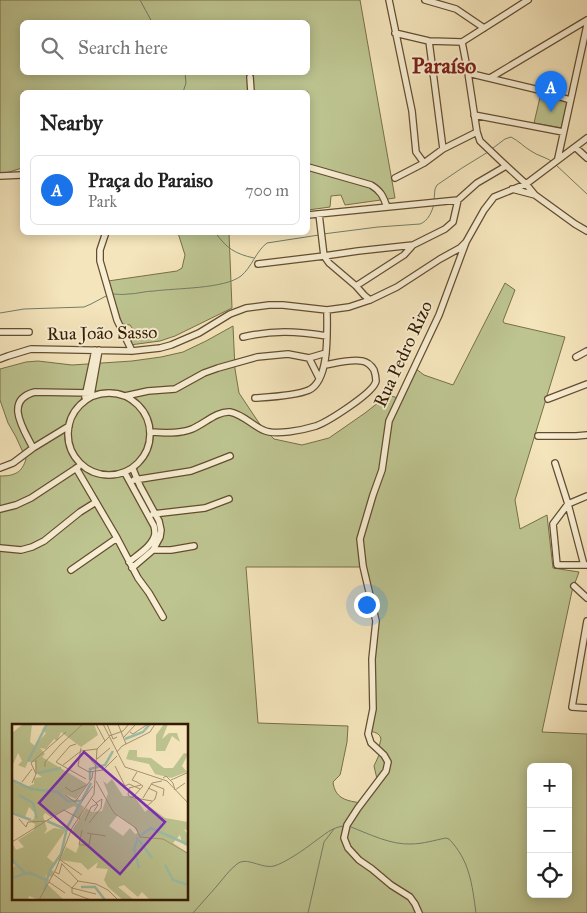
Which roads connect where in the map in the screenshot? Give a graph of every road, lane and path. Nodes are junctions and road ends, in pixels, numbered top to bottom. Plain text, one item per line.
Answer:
1 (389, 0) edge
2 (426, 0) edge
3 (528, 0) edge
4 (587, 20) edge
5 (587, 26) edge
6 (484, 28) junction
7 (395, 33) junction
8 (429, 41) junction
9 (462, 42) junction
10 (468, 74) junction
11 (250, 78) dead end
12 (490, 78) junction
13 (251, 90) edge
14 (570, 100) junction
15 (474, 115) junction
16 (477, 132) junction
17 (563, 132) junction
18 (587, 138) edge
19 (575, 147) junction
20 (443, 149) junction
21 (587, 158) edge
22 (555, 161) junction
23 (424, 163) junction
24 (506, 166) junction
25 (310, 168) edge
26 (20, 175) edge
27 (0, 176) edge
28 (395, 178) dead end
29 (526, 184) junction
30 (512, 190) junction
31 (535, 195) junction
32 (458, 200) junction
33 (387, 207) junction
34 (319, 214) junction
35 (310, 215) edge
36 (587, 231) edge
37 (105, 235) edge
38 (466, 242) junction
39 (413, 245) junction
40 (324, 256) junction
41 (258, 264) dead end
42 (356, 286) junction
43 (370, 300) junction
44 (327, 310) junction
45 (0, 332) edge
46 (29, 332) dead end
47 (327, 336) junction
48 (242, 337) dead end
49 (97, 350) junction
50 (132, 351) junction
51 (587, 351) edge
52 (326, 353) junction
53 (576, 357) dead end
54 (308, 358) junction
55 (0, 359) edge
56 (324, 365) junction
57 (319, 378) junction
58 (587, 384) edge
59 (89, 395) junction
60 (125, 396) junction
61 (255, 398) dead end
62 (548, 399) dead end
63 (69, 426) junction
64 (151, 432) junction
65 (587, 434) edge
66 (538, 436) dead end
67 (33, 448) junction
68 (230, 456) dead end
69 (555, 462) dead end
70 (79, 467) junction
71 (0, 468) edge
72 (132, 469) junction
73 (125, 473) junction
74 (136, 478) junction
75 (129, 481) junction
76 (587, 496) edge
77 (230, 499) dead end
78 (96, 502) junction
79 (568, 504) junction
80 (0, 509) edge
81 (151, 514) junction
82 (117, 538) junction
83 (194, 546) dead end
84 (0, 548) edge
85 (152, 550) junction
86 (131, 565) junction
87 (585, 565) edge
88 (71, 570) dead end
89 (574, 586) dead end
90 (587, 598) edge
91 (163, 617) dead end
92 (587, 621) edge
93 (587, 708) edge
94 (419, 913) edge

1 - 7 street
2 - 6 street
3 - 6 street
4 - 12 street
5 - 14 street
6 - 9 street
7 - 8 street
7 - 23 street
8 - 9 street
8 - 20 street
9 - 10 street
10 - 12 street
10 - 15 street
11 - 13 street
12 - 14 street
14 - 17 street
15 - 16 street
15 - 17 street
16 - 20 street
16 - 24 street
17 - 22 street
18 - 19 street, Rua João Sasso
19 - 21 street
19 - 22 street, Rua João Sasso
20 - 23 street
22 - 29 street, Rua João Sasso
23 - 28 street
24 - 29 street
24 - 32 street
25 - 33 street
26 - 27 street
29 - 30 street, Rua João Sasso
29 - 31 street
30 - 31 street
30 - 38 street, Rua João Sasso
31 - 36 street
32 - 33 street
32 - 39 street
33 - 34 street
34 - 35 street
34 - 40 street
37 - 50 street
38 - 43 street, Rua João Sasso
38 - 94 street, Rua Pedro Rizo
39 - 40 street
39 - 42 street
40 - 41 street
40 - 42 street
42 - 43 street
43 - 44 street, Rua João Sasso
44 - 47 street
44 - 50 street, Rua João Sasso
45 - 46 street
47 - 48 street
47 - 52 street
49 - 50 street, Rua João Sasso
49 - 55 street, Rua João Sasso
49 - 59 street
51 - 53 street
52 - 54 street
52 - 56 street
54 - 57 street
54 - 60 street
56 - 57 street
56 - 64 street, Rua Pedro Rizo
57 - 61 street
58 - 62 street
59 - 60 street
59 - 63 street
59 - 67 street
60 - 64 street
63 - 67 street
63 - 70 street
64 - 72 street
65 - 66 street
67 - 71 street
68 - 74 street
69 - 79 street
70 - 73 street
70 - 78 street
70 - 80 street
72 - 73 street
72 - 74 street
73 - 75 street
74 - 75 street
74 - 81 street
75 - 81 street
76 - 79 street
77 - 81 street
78 - 82 street
78 - 84 street
79 - 87 street
79 - 87 street
81 - 85 street
81 - 86 street
82 - 86 street
82 - 88 street
83 - 85 street
85 - 86 street
86 - 91 street
89 - 90 street
92 - 93 street

